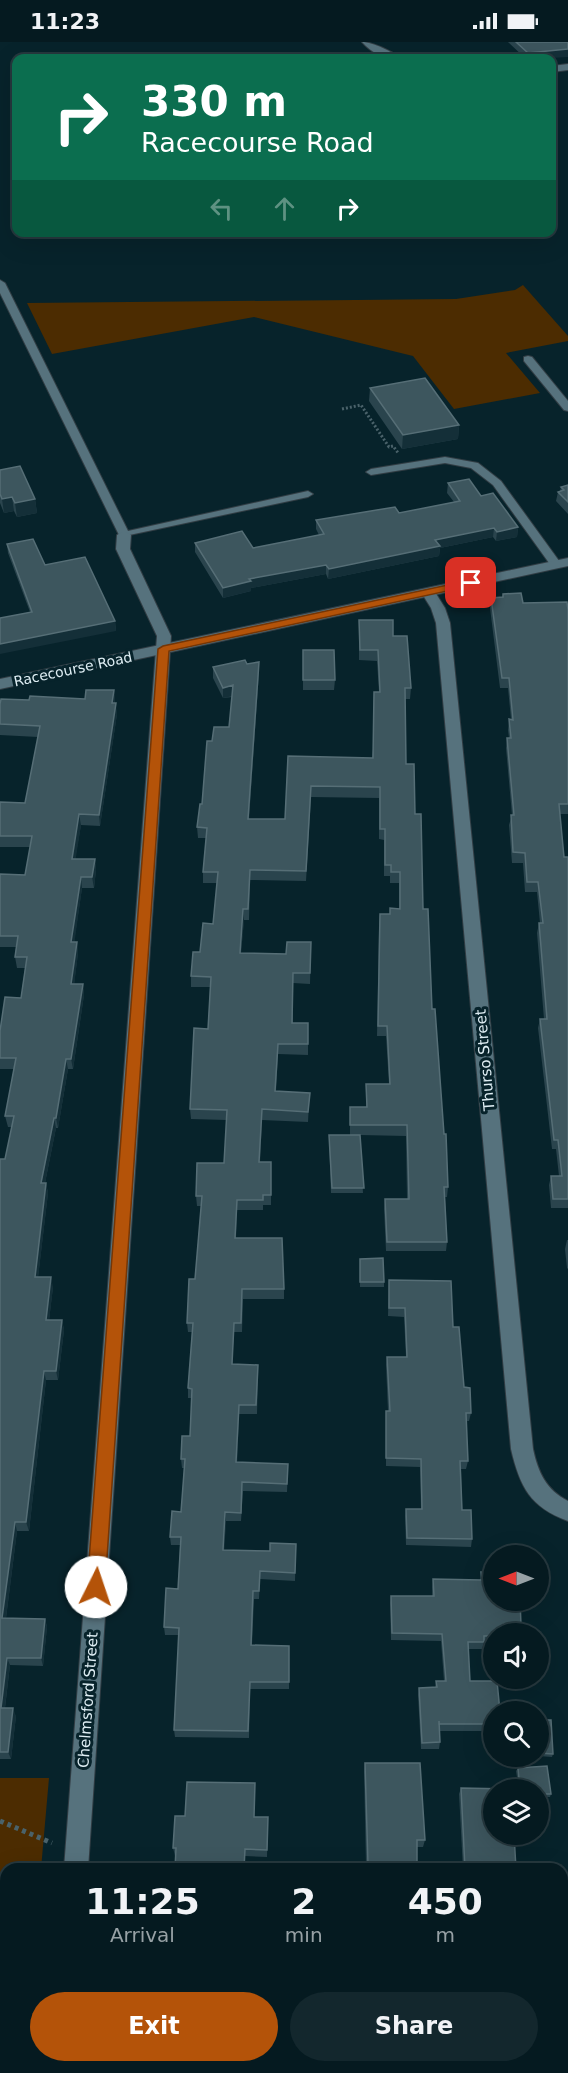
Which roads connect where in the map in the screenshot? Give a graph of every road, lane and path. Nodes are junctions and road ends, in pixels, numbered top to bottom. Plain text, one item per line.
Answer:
1 (367, 42) edge
2 (385, 54) edge
3 (0, 283) edge
4 (528, 359) dead end
5 (567, 406) edge
6 (342, 409) dead end
7 (403, 460) dead end
8 (371, 472) dead end
9 (308, 494) dead end
10 (124, 535) junction
11 (562, 563) edge
12 (428, 592) junction
13 (163, 649) junction
14 (0, 684) edge
15 (568, 1511) edge
16 (0, 1821) edge
17 (52, 1843) dead end
18 (76, 1863) edge

1 - 2 street
3 - 10 lane
4 - 5 lane
6 - 7 path
8 - 11 lane
9 - 10 lane
10 - 13 street, Chelmsford Street
11 - 12 street, Racecourse Road
12 - 13 street, Racecourse Road
12 - 15 street, Thurso Street
13 - 14 street, Racecourse Road
13 - 18 street, Chelmsford Street
16 - 17 path

